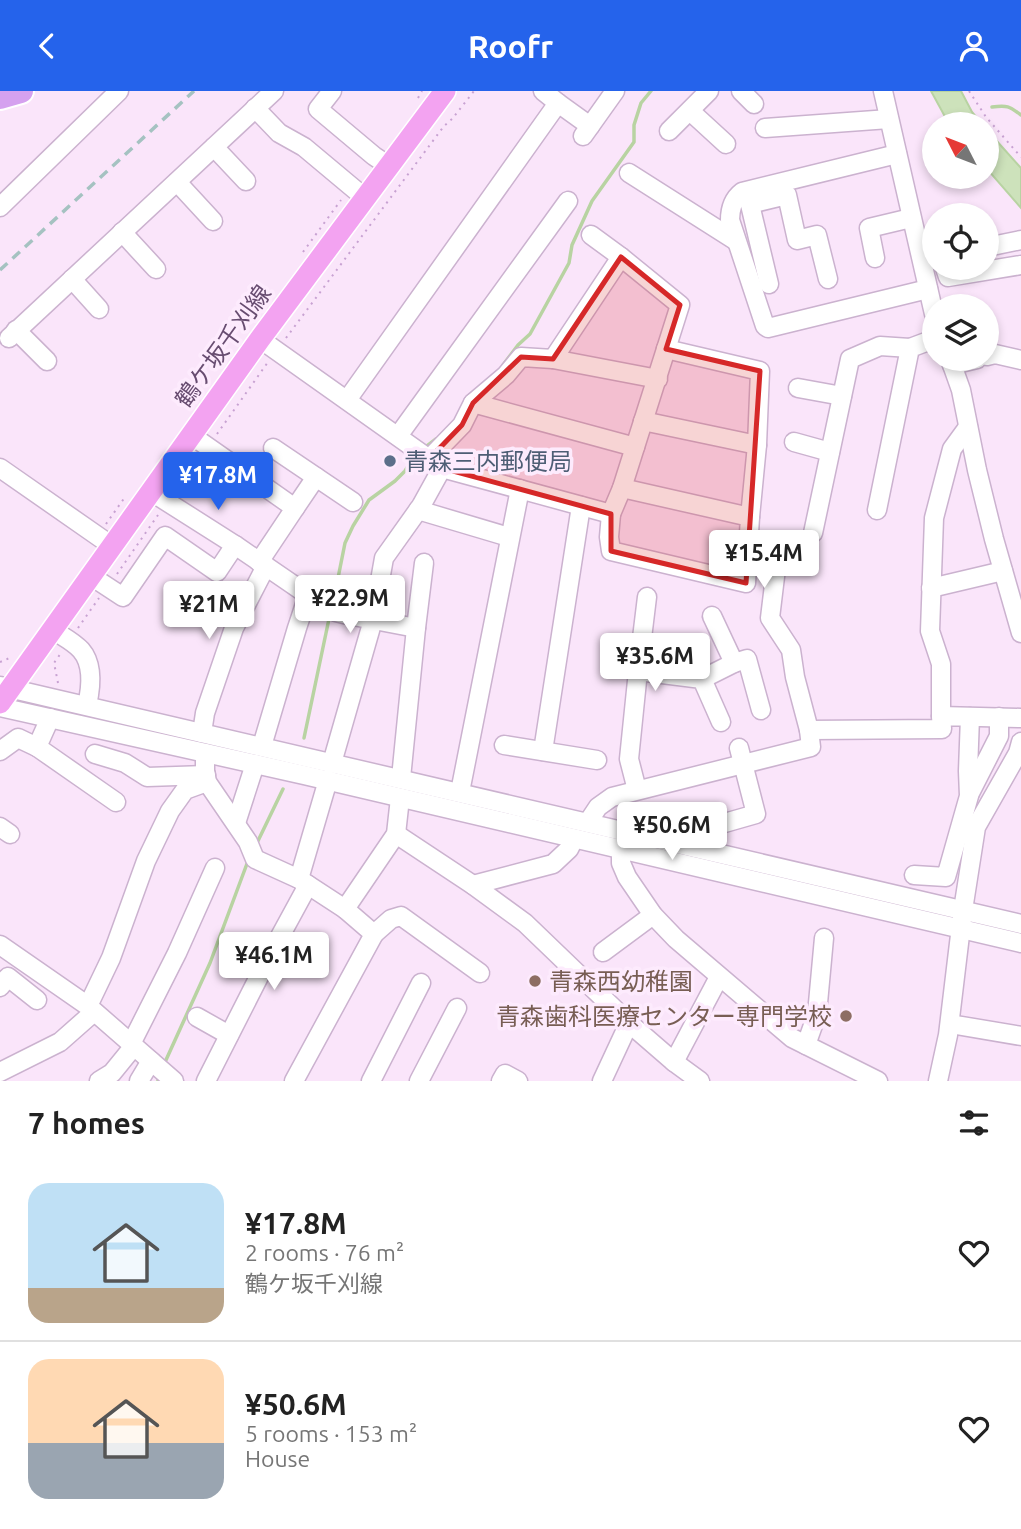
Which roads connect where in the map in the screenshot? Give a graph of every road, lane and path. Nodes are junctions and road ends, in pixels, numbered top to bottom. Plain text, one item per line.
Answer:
1 (21, 91) edge
2 (119, 91) edge
3 (274, 91) edge
4 (331, 91) edge
5 (445, 91) edge
6 (474, 91) edge
7 (615, 91) edge
8 (709, 91) edge
9 (883, 91) edge
10 (969, 91) edge
11 (551, 95) edge
12 (0, 97) edge
13 (255, 109) junction
14 (690, 111) junction
15 (889, 119) junction
16 (765, 128) dead end
17 (669, 131) dead end
18 (726, 145) dead end
19 (214, 147) junction
20 (897, 154) junction
21 (1020, 155) edge
22 (389, 166) junction
23 (629, 173) dead end
24 (246, 181) dead end
25 (177, 182) junction
26 (748, 197) junction
27 (365, 198) junction
28 (568, 201) dead end
29 (0, 207) edge
30 (911, 218) junction
31 (213, 221) dead end
32 (122, 232) junction
33 (591, 235) dead end
34 (1021, 240) edge
35 (736, 241) junction
36 (922, 245) edge
37 (999, 245) edge
38 (621, 257) junction
39 (876, 258) dead end
40 (1021, 265) edge
41 (156, 269) dead end
42 (999, 269) edge
43 (72, 279) junction
44 (828, 279) dead end
45 (928, 280) edge
46 (769, 284) dead end
47 (928, 289) junction
48 (929, 294) edge
49 (99, 309) dead end
50 (922, 344) edge
51 (269, 345) junction
52 (910, 348) junction
53 (666, 349) junction
54 (999, 355) edge
55 (552, 359) junction
56 (1021, 360) edge
57 (47, 361) dead end
58 (954, 371) edge
59 (657, 379) junction
60 (798, 389) dead end
61 (842, 397) junction
62 (347, 400) junction
63 (473, 403) junction
64 (643, 421) junction
65 (968, 427) junction
66 (398, 436) junction
67 (199, 441) junction
68 (794, 442) dead end
69 (757, 445) junction
70 (635, 447) junction
71 (273, 448) dead end
72 (830, 452) junction
73 (427, 458) junction
74 (0, 468) edge
75 (316, 477) junction
76 (622, 488) junction
77 (520, 489) junction
78 (166, 501) junction
79 (354, 502) dead end
80 (581, 506) junction
81 (295, 508) junction
82 (418, 510) junction
83 (877, 510) dead end
84 (611, 514) junction
85 (750, 517) junction
86 (813, 533) dead end
87 (165, 536) junction
88 (509, 537) junction
89 (235, 545) junction
90 (112, 546) junction
91 (778, 552) dead end
92 (424, 563) dead end
93 (263, 564) junction
94 (1003, 571) junction
95 (99, 581) junction
96 (931, 589) junction
97 (308, 595) junction
98 (647, 597) dead end
99 (712, 616) dead end
100 (373, 620) junction
101 (416, 628) junction
102 (1021, 632) edge
103 (61, 636) junction
104 (734, 663) junction
105 (638, 671) junction
106 (702, 680) junction
107 (59, 685) dead end
108 (3, 696) edge
109 (87, 705) junction
110 (761, 710) dead end
111 (941, 716) junction
112 (970, 717) junction
113 (999, 717) junction
114 (50, 718) junction
115 (1021, 718) edge
116 (721, 722) dead end
117 (809, 730) junction
118 (202, 733) junction
119 (504, 745) dead end
120 (1021, 745) edge
121 (262, 746) junction
122 (37, 747) junction
123 (0, 751) edge
124 (543, 751) junction
125 (205, 753) junction
126 (94, 754) dead end
127 (741, 756) junction
128 (597, 760) dead end
129 (256, 764) junction
130 (330, 772) junction
131 (207, 778) junction
132 (401, 778) junction
133 (637, 790) junction
134 (460, 792) junction
135 (969, 796) junction
136 (400, 797) junction
137 (116, 802) dead end
138 (587, 822) junction
139 (236, 823) junction
140 (396, 834) junction
141 (574, 839) junction
142 (696, 848) junction
143 (621, 850) junction
144 (215, 868) dead end
145 (914, 875) dead end
146 (304, 882) junction
147 (473, 885) junction
148 (345, 909) junction
149 (653, 915) junction
150 (962, 919) junction
151 (1021, 924) edge
152 (374, 934) junction
153 (824, 938) dead end
154 (1021, 943) edge
155 (0, 945) edge
156 (603, 952) dead end
157 (33, 969) junction
158 (480, 973) dead end
159 (719, 977) junction
160 (421, 983) dead end
161 (0, 987) edge
162 (20, 987) junction
163 (37, 1000) dead end
164 (457, 1008) dead end
165 (91, 1009) junction
166 (197, 1017) dead end
167 (629, 1023) junction
168 (950, 1024) junction
169 (229, 1035) junction
170 (1021, 1036) edge
171 (133, 1045) junction
172 (806, 1045) junction
173 (151, 1061) junction
174 (674, 1062) junction
175 (0, 1072) edge
176 (865, 1079) edge
177 (99, 1081) edge
178 (139, 1081) edge
179 (174, 1081) edge
180 (206, 1081) edge
181 (294, 1081) edge
182 (371, 1081) edge
183 (419, 1081) edge
184 (501, 1081) edge
185 (518, 1081) edge
186 (601, 1081) edge
187 (700, 1081) edge
188 (938, 1081) edge

1 - 12 highway
2 - 29 street
3 - 13 street
4 - 22 street
5 - 22 main road, 鶴ケ坂千刈線
6 - 51 path
7 - 11 street
8 - 14 street
9 - 15 street
10 - 21 path
11 - 62 street
13 - 19 street
13 - 27 street
14 - 17 street
14 - 18 street
15 - 16 street
15 - 20 street
19 - 24 street
19 - 25 street
20 - 26 street
20 - 30 street
22 - 27 main road, 鶴ケ坂千刈線
23 - 35 street
25 - 31 street
25 - 32 street
26 - 35 street
26 - 44 street
26 - 46 street
27 - 51 main road, 鶴ケ坂千刈線
28 - 66 street
30 - 36 street
30 - 39 street
32 - 41 street
32 - 43 street
33 - 38 street
34 - 37 street
35 - 47 street
38 - 53 street
38 - 55 street
40 - 42 street
43 - 49 street
43 - 57 street
45 - 47 street
47 - 48 street
50 - 52 street
51 - 62 street
51 - 67 main road, 鶴ケ坂千刈線
51 - 67 path
52 - 61 street
52 - 83 street
53 - 59 street
53 - 69 street
54 - 56 street
55 - 59 street
55 - 63 street
58 - 65 street
59 - 64 street
60 - 61 street
61 - 72 street
62 - 66 street
63 - 70 street
63 - 73 street
64 - 69 street
64 - 70 street
65 - 94 street
65 - 96 street
66 - 73 street
67 - 78 main road, 鶴ケ坂千刈線
67 - 78 path
67 - 81 street
68 - 72 street
69 - 85 street
70 - 76 street
71 - 75 street
72 - 86 street
73 - 77 street
73 - 82 street
74 - 90 street
75 - 79 street
75 - 81 street
76 - 84 street
76 - 85 street
77 - 80 street
77 - 88 street
78 - 87 street
78 - 89 street
78 - 90 main road, 鶴ケ坂千刈線
78 - 95 path
80 - 84 street
80 - 124 street
81 - 93 street
82 - 88 street
82 - 100 street
84 - 85 street
87 - 89 street
87 - 95 street
88 - 134 street
89 - 93 street
90 - 95 main road, 鶴ケ坂千刈線
91 - 117 street
92 - 101 street
93 - 97 street
93 - 118 street
94 - 96 street
94 - 102 street
95 - 103 main road, 鶴ケ坂千刈線
95 - 103 path
96 - 111 street
97 - 100 street
97 - 121 street
98 - 105 street
99 - 104 street
100 - 101 street
100 - 130 street
101 - 132 street
103 - 107 path
103 - 108 main road, 鶴ケ坂千刈線
103 - 109 street
104 - 106 street
104 - 110 street
105 - 106 street
105 - 133 street
106 - 116 street
108 - 109 street
108 - 114 street
109 - 118 street
111 - 112 street
111 - 117 street
112 - 113 street
112 - 135 street
113 - 115 street
113 - 135 street
114 - 122 street
114 - 125 street
117 - 127 street
118 - 121 street
119 - 124 street
120 - 150 street
121 - 130 street
122 - 123 street
122 - 137 street
124 - 128 street
125 - 129 street
125 - 131 street
126 - 131 street
127 - 133 street
127 - 142 street
129 - 130 street
129 - 139 street
130 - 132 street
130 - 136 street
130 - 146 street
131 - 139 street
131 - 165 street
132 - 134 street
133 - 138 street
134 - 138 street
135 - 145 street
136 - 140 street
136 - 141 street
138 - 142 street
139 - 146 street
140 - 147 street
140 - 148 street
141 - 143 street
141 - 147 street
142 - 150 street
143 - 149 street
143 - 150 street
144 - 171 street
146 - 148 street
146 - 169 street
147 - 167 street
148 - 152 street
149 - 156 street
149 - 159 street
150 - 151 street
150 - 154 street
150 - 168 street
152 - 158 street
152 - 181 street
153 - 172 street
155 - 157 street
157 - 162 street
157 - 165 street
159 - 172 street
159 - 174 street
160 - 182 street
161 - 162 street
162 - 163 street
164 - 183 street
165 - 171 street
165 - 175 street
166 - 169 street
167 - 174 street
167 - 186 street
168 - 170 street
168 - 188 street
169 - 180 street
171 - 173 street
171 - 177 street
172 - 176 street
173 - 178 street
173 - 179 street
174 - 187 street
184 - 185 street

